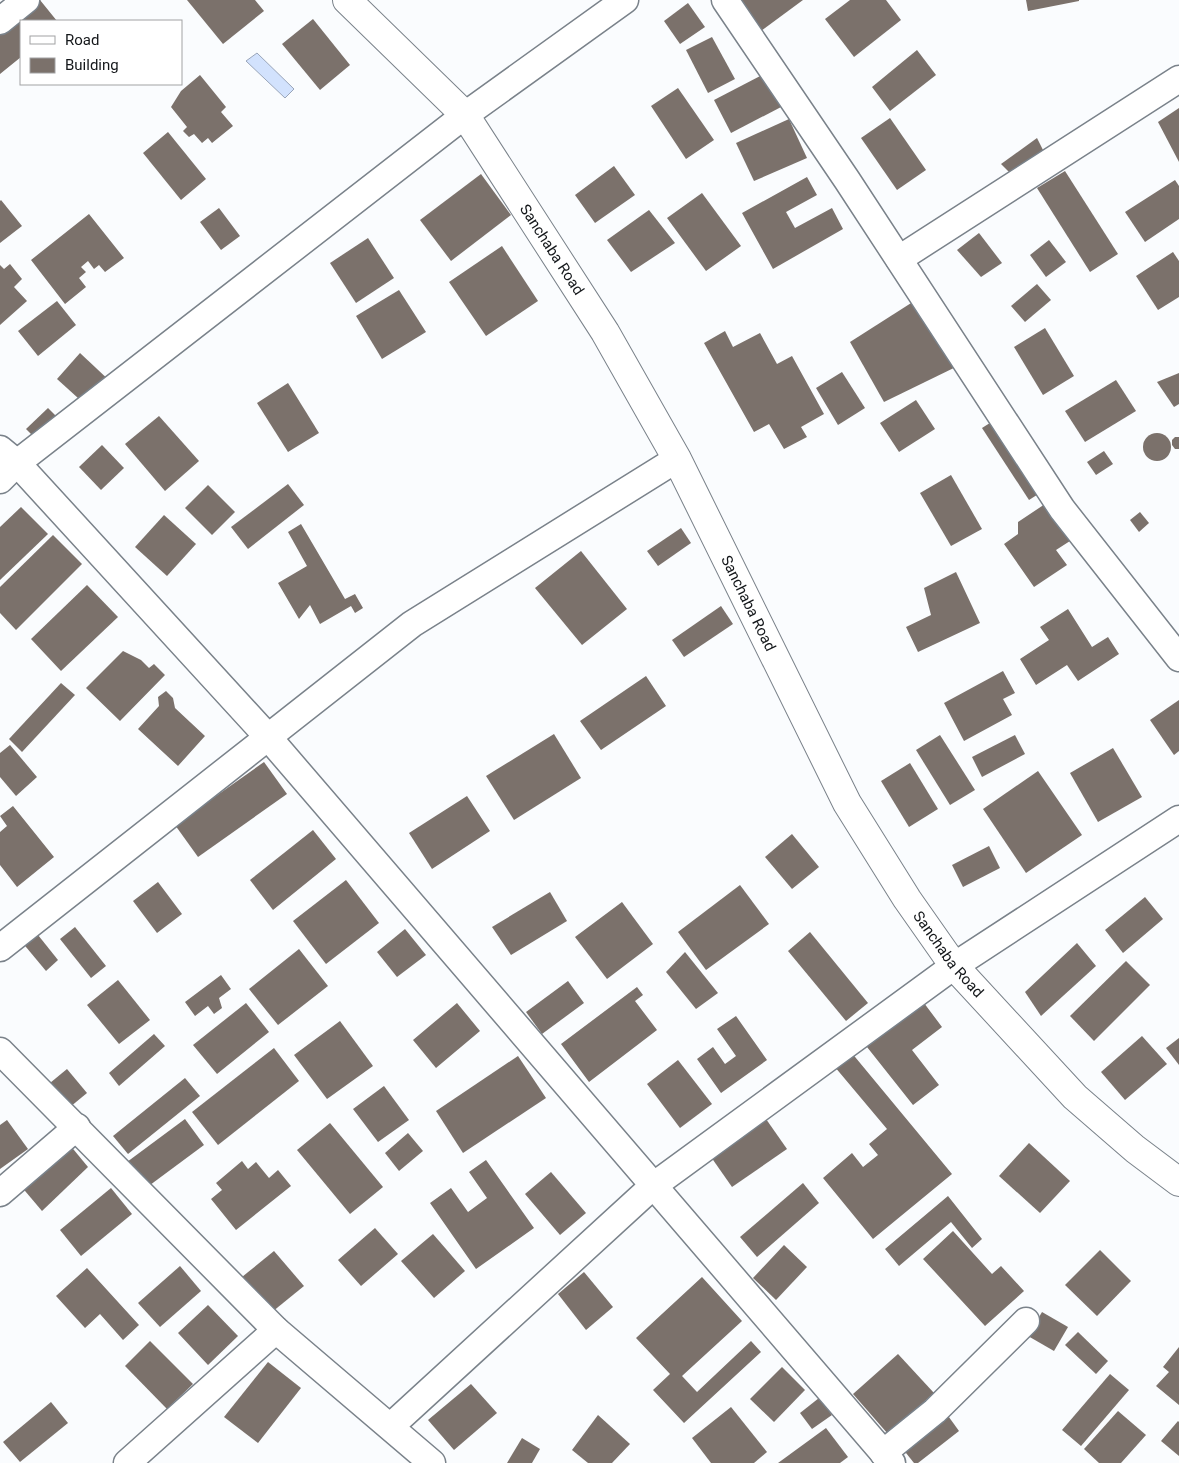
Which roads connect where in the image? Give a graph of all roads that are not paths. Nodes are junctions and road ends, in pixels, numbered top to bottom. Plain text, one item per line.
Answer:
1 (26, 0) edge
2 (346, 0) edge
3 (625, 0) edge
4 (725, 0) edge
5 (0, 21) edge
6 (1179, 80) edge
7 (465, 115) junction
8 (899, 259) junction
9 (677, 459) junction
10 (6, 464) edge
11 (1179, 658) edge
12 (268, 737) junction
13 (1179, 819) edge
14 (0, 948) edge
15 (954, 966) junction
16 (0, 1051) edge
17 (77, 1127) junction
18 (1179, 1182) edge
19 (653, 1186) junction
20 (0, 1193) edge
21 (1026, 1321) dead end
22 (276, 1330) junction
23 (391, 1426) junction
24 (888, 1458) edge
25 (127, 1463) edge
26 (432, 1463) edge

1 - 5 street
2 - 7 street, Sanchaba Road
3 - 7 street
4 - 8 street
6 - 8 street
7 - 9 street, Sanchaba Road
7 - 10 street
8 - 11 street
9 - 12 street
9 - 15 street, Sanchaba Road
10 - 12 street
12 - 14 street
12 - 19 street
13 - 15 street
15 - 18 street, Sanchaba Road
15 - 19 street
16 - 17 street
17 - 20 street
17 - 22 street
19 - 23 street
19 - 24 street
21 - 24 street
22 - 23 street
22 - 25 street
23 - 26 street

